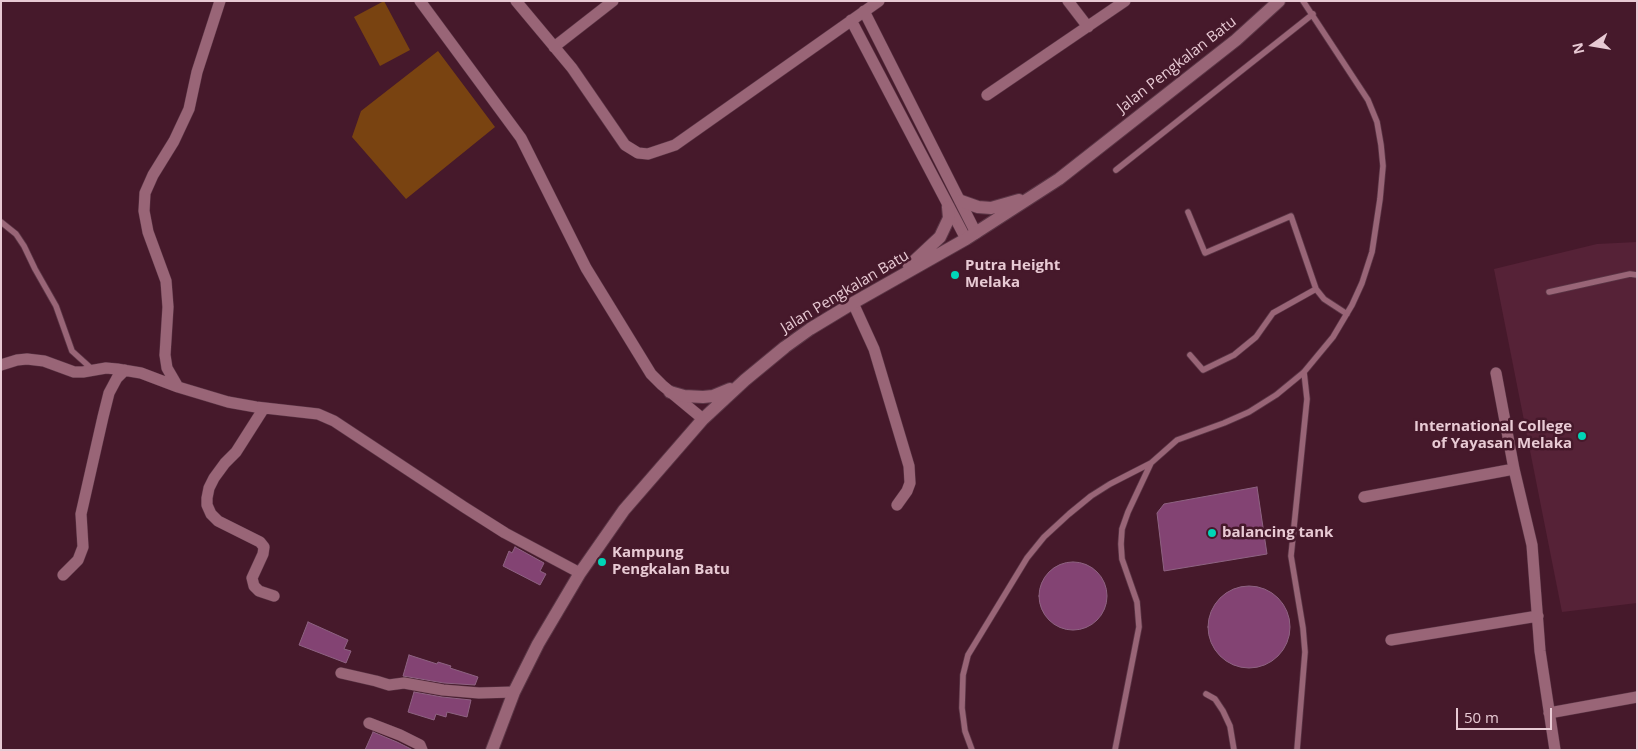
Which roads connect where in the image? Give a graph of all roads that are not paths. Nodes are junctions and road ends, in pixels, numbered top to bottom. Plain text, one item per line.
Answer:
1 (220, 1) edge
2 (420, 1) edge
3 (516, 1) edge
4 (613, 1) edge
5 (879, 1) edge
6 (1068, 1) edge
7 (1125, 1) edge
8 (1279, 1) edge
9 (1303, 1) edge
10 (864, 11) junction
11 (1313, 14) junction
12 (851, 20) junction
13 (1088, 27) junction
14 (554, 47) junction
15 (988, 95) dead end
16 (930, 141) junction
17 (918, 148) junction
18 (1116, 170) dead end
19 (947, 174) junction
20 (935, 181) junction
21 (1033, 196) junction
22 (961, 201) junction
23 (948, 207) junction
24 (1188, 212) dead end
25 (1, 222) edge
26 (971, 236) junction
27 (1637, 275) edge
28 (892, 281) junction
29 (1316, 289) junction
30 (1549, 292) dead end
31 (852, 303) junction
32 (1347, 314) junction
33 (1190, 356) dead end
34 (1, 365) edge
35 (93, 370) junction
36 (124, 370) junction
37 (1304, 372) junction
38 (1496, 373) dead end
39 (745, 380) junction
40 (178, 387) junction
41 (670, 392) junction
42 (264, 408) junction
43 (703, 418) junction
44 (1151, 463) junction
45 (1514, 469) junction
46 (1364, 496) dead end
47 (897, 505) dead end
48 (580, 573) junction
49 (63, 575) dead end
50 (274, 596) dead end
51 (1538, 616) junction
52 (1391, 640) dead end
53 (341, 673) dead end
54 (514, 692) junction
55 (1206, 694) dead end
56 (1637, 697) edge
57 (1550, 713) junction
58 (369, 723) dead end
59 (422, 750) edge
60 (492, 750) edge
61 (972, 750) edge
62 (1115, 750) edge
63 (1234, 750) edge
64 (1297, 750) edge
65 (1555, 750) edge

1 - 40 street
2 - 41 street
3 - 14 street
4 - 14 street
5 - 10 street
6 - 13 street
7 - 13 street
8 - 21 main road, Jalan Pengkalan Batu
9 - 11 lane
10 - 12 street
10 - 16 street
11 - 18 lane
11 - 32 lane
12 - 14 street
12 - 17 street
13 - 15 street
16 - 17 street
16 - 19 street
17 - 20 street
19 - 20 street
19 - 22 street
20 - 23 street
21 - 22 main road
21 - 26 main road, Jalan Pengkalan Batu
22 - 26 street
23 - 26 street
23 - 28 main road
24 - 29 lane
25 - 35 lane
26 - 28 main road, Jalan Pengkalan Batu
27 - 30 lane
28 - 31 main road, Jalan Pengkalan Batu
29 - 32 lane
29 - 33 lane
31 - 39 main road, Jalan Pengkalan Batu
31 - 47 street
32 - 37 lane
34 - 35 street
35 - 36 street
36 - 40 street
36 - 49 street
37 - 44 lane
37 - 64 lane
38 - 45 street
39 - 41 main road
39 - 43 main road, Jalan Pengkalan Batu
40 - 42 street
41 - 43 street
42 - 48 street
42 - 50 street
43 - 48 main road, Jalan Pengkalan Batu
44 - 61 lane
44 - 62 lane
45 - 46 street
45 - 51 street
48 - 54 main road, Jalan Pengkalan Batu
51 - 52 street
51 - 57 street
53 - 54 street
54 - 60 main road, Jalan Pengkalan Batu
55 - 63 lane
56 - 57 street
57 - 65 street
58 - 59 street

